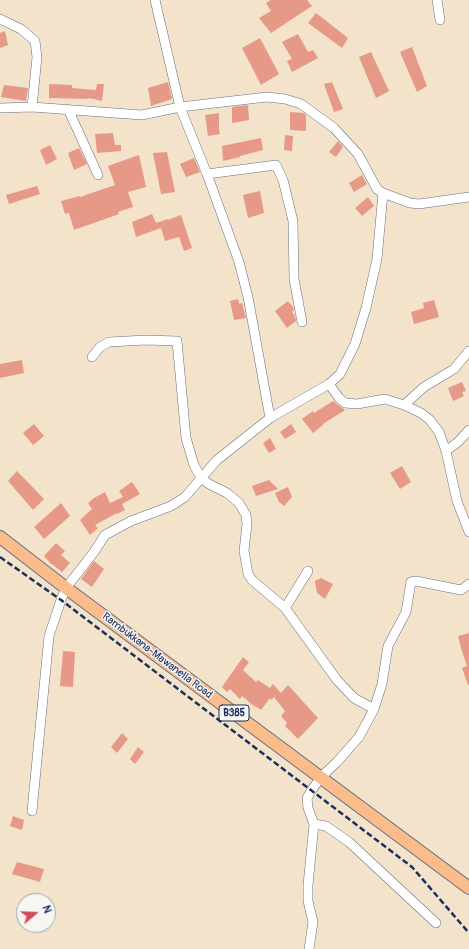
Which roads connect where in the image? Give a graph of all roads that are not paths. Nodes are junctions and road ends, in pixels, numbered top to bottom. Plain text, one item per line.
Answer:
1 (155, 0) edge
2 (437, 0) edge
3 (0, 20) edge
4 (440, 20) dead end
5 (32, 107) junction
6 (180, 107) junction
7 (0, 108) edge
8 (68, 109) junction
9 (207, 174) junction
10 (98, 175) dead end
11 (382, 193) junction
12 (469, 197) edge
13 (302, 322) dead end
14 (469, 352) edge
15 (92, 357) dead end
16 (329, 384) junction
17 (404, 405) junction
18 (270, 418) junction
19 (469, 430) edge
20 (446, 451) junction
21 (202, 478) junction
22 (469, 532) edge
23 (0, 537) edge
24 (308, 571) dead end
25 (469, 584) edge
26 (66, 588) junction
27 (285, 608) junction
28 (374, 709) junction
29 (321, 777) junction
30 (32, 811) dead end
31 (314, 824) junction
32 (469, 888) edge
33 (436, 923) dead end
34 (309, 949) edge

1 - 6 street
2 - 4 street
3 - 5 street
5 - 7 street
5 - 8 street
6 - 8 street
6 - 9 street
6 - 11 street
8 - 10 street
9 - 13 street
9 - 18 street
11 - 12 street
11 - 16 street
14 - 17 street
15 - 21 street
16 - 17 street
16 - 18 street
17 - 20 street
18 - 21 street
19 - 20 street
20 - 22 street
21 - 26 street
21 - 27 street
23 - 26 main road, Rambukkana-Mawanella Road / B385
24 - 27 street
25 - 28 street
26 - 29 main road, Rambukkana-Mawanella Road / B385
26 - 30 street
27 - 28 street
28 - 29 street
29 - 31 street
29 - 32 main road, Rambukkana-Mawanella Road / B385
31 - 33 street
31 - 34 street

